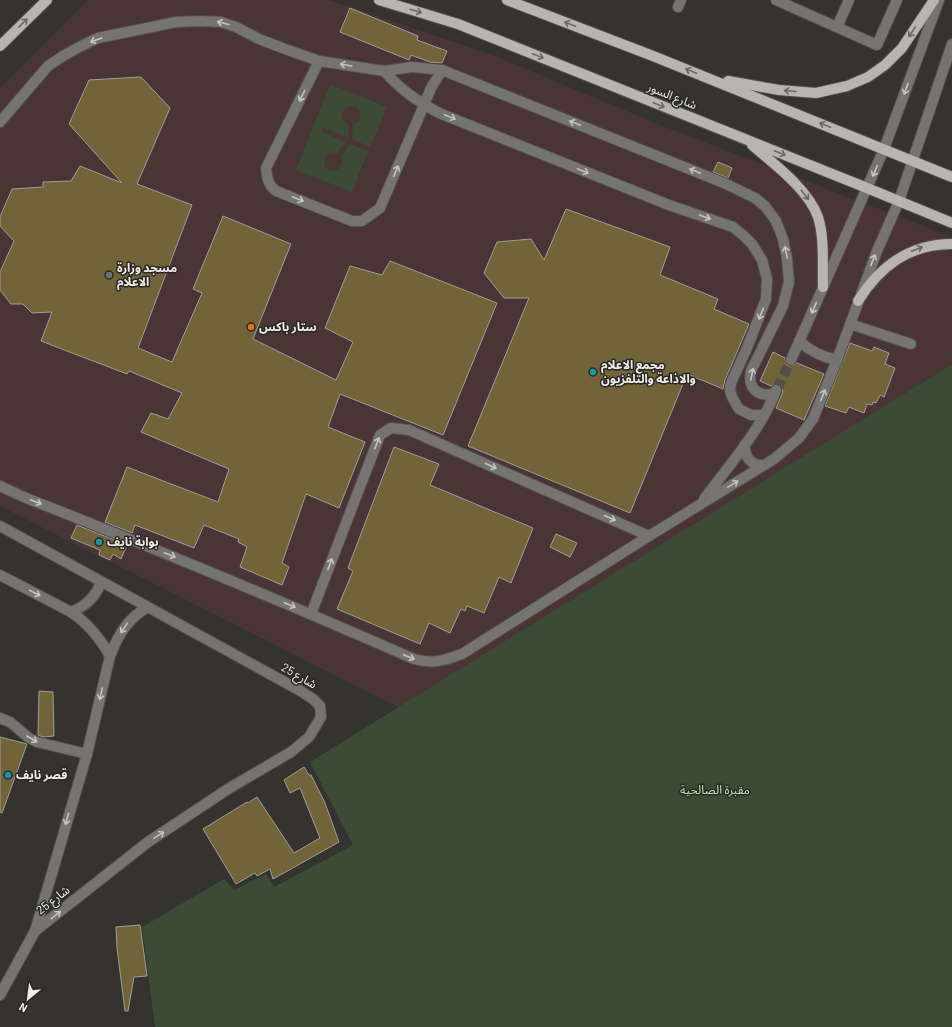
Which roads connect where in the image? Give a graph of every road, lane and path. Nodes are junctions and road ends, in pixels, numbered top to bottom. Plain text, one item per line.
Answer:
1 (47, 0) edge
2 (379, 0) edge
3 (507, 0) edge
4 (776, 0) edge
5 (850, 0) edge
6 (897, 0) edge
7 (934, 0) edge
8 (939, 0) edge
9 (791, 3) edge
10 (837, 27) junction
11 (952, 44) edge
12 (0, 46) edge
13 (319, 61) junction
14 (442, 70) junction
15 (384, 71) junction
16 (708, 78) junction
17 (424, 105) junction
18 (0, 122) edge
19 (746, 140) junction
20 (884, 148) junction
21 (913, 160) junction
22 (952, 177) edge
23 (867, 188) junction
24 (899, 201) junction
25 (952, 223) edge
26 (952, 244) edge
27 (823, 287) junction
28 (858, 302) junction
29 (850, 324) junction
30 (799, 341) junction
31 (911, 344) dead end
32 (791, 360) tunnel mouth
33 (837, 360) junction
34 (764, 415) junction
35 (745, 444) junction
36 (764, 466) junction
37 (0, 486) edge
38 (700, 504) junction
39 (0, 526) edge
40 (649, 536) junction
41 (0, 574) edge
42 (101, 582) junction
43 (148, 607) junction
44 (71, 612) junction
45 (311, 614) junction
46 (110, 656) junction
47 (0, 718) edge
48 (87, 754) junction
49 (35, 931) junction
50 (0, 994) edge

12 -> 1 main road
2 -> 19 main road, شارع السور
16 -> 3 main road
4 - 9 lane
5 - 10 lane
6 - 10 lane
7 -> 16 main road
8 -> 20 lane
9 - 10 lane
11 - 21 lane
15 -> 13 lane
13 -> 17 lane
13 -> 18 lane
14 - 15 lane
14 - 17 lane
34 -> 14 lane
15 - 17 lane
20 -> 16 main road
17 -> 34 lane
19 -> 23 main road, شارع السور
19 -> 27 main road
20 - 21 main road
20 -> 23 lane
21 - 22 main road
21 - 24 lane
23 - 24 main road, شارع السور
23 - 27 lane
24 - 25 main road, شارع السور
28 -> 24 lane
28 -> 26 main road
27 -> 30 lane
28 - 29 lane
29 - 31 lane
29 - 33 lane
30 - 32 lane
30 - 33 lane
36 -> 33 lane
34 - 35 lane
35 - 36 lane
35 - 38 lane
38 -> 36 lane
37 -> 45 lane
38 - 40 lane
39 - 42 lane, شارع 25
45 -> 40 lane
45 -> 40 lane
41 -> 44 lane
42 - 43 lane, شارع 25
42 - 44 lane
43 -> 46 lane, شارع 25
49 -> 43 lane, شارع 25
44 - 46 lane
46 -> 48 lane, شارع 25
47 -> 48 lane
48 -> 49 lane, شارع 25
49 - 50 lane, شارع 25

